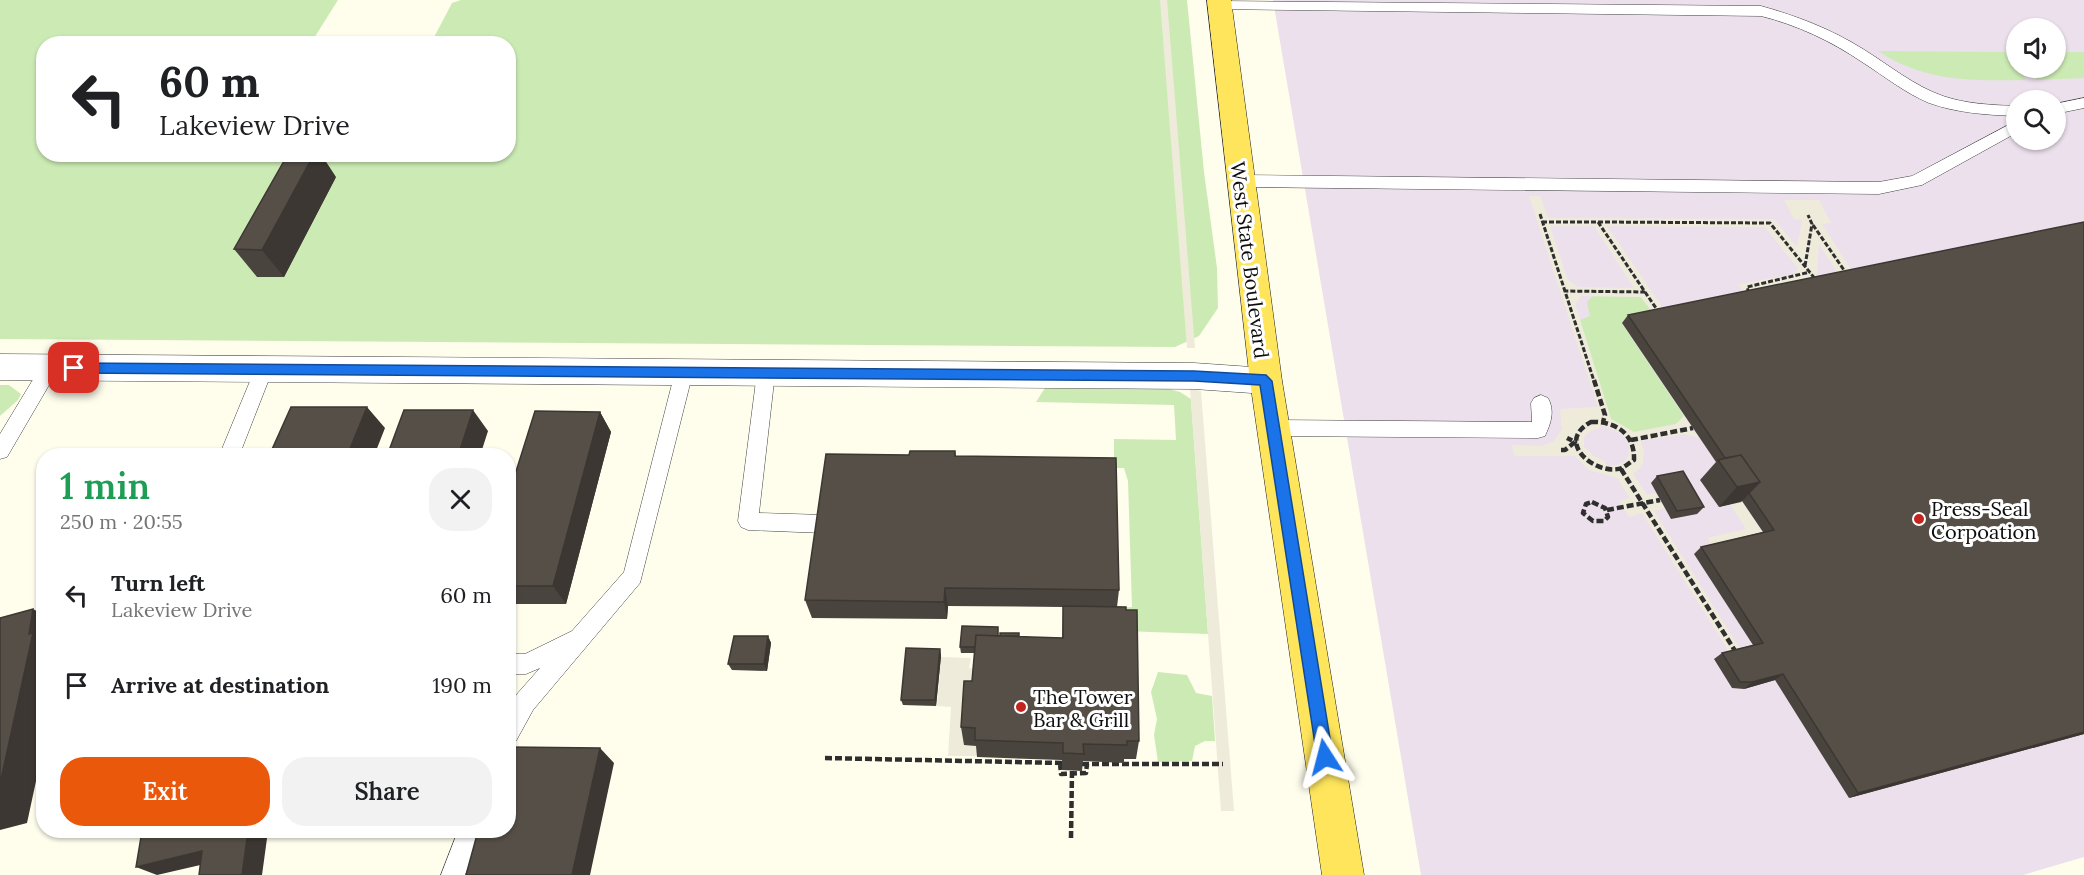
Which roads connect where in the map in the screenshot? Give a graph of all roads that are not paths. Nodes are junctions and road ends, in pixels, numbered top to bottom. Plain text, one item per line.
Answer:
1 (1219, 3) edge
2 (2084, 103) edge
3 (2066, 107) edge
4 (2006, 110) edge
5 (2006, 132) edge
6 (1239, 181) junction
7 (0, 367) edge
8 (50, 368) junction
9 (264, 369) junction
10 (684, 372) junction
11 (766, 373) junction
12 (1266, 381) junction
13 (1541, 403) dead end
14 (1273, 428) junction
15 (232, 448) edge
16 (0, 451) edge
17 (824, 524) edge
18 (580, 638) junction
19 (516, 664) edge
20 (516, 718) edge
21 (467, 838) edge
22 (453, 875) edge
23 (1343, 875) edge

1 - 4 lane
1 - 6 main road, West State Boulevard
2 - 3 lane
5 - 6 lane
6 - 12 main road, West State Boulevard
7 - 8 street
8 - 9 street
8 - 16 lane
9 - 10 street
9 - 15 lane
10 - 11 street
10 - 18 lane
11 - 12 street
11 - 17 lane
12 - 14 main road, West State Boulevard
13 - 14 lane
14 - 23 main road, West State Boulevard
18 - 19 lane
18 - 20 lane
21 - 22 lane

